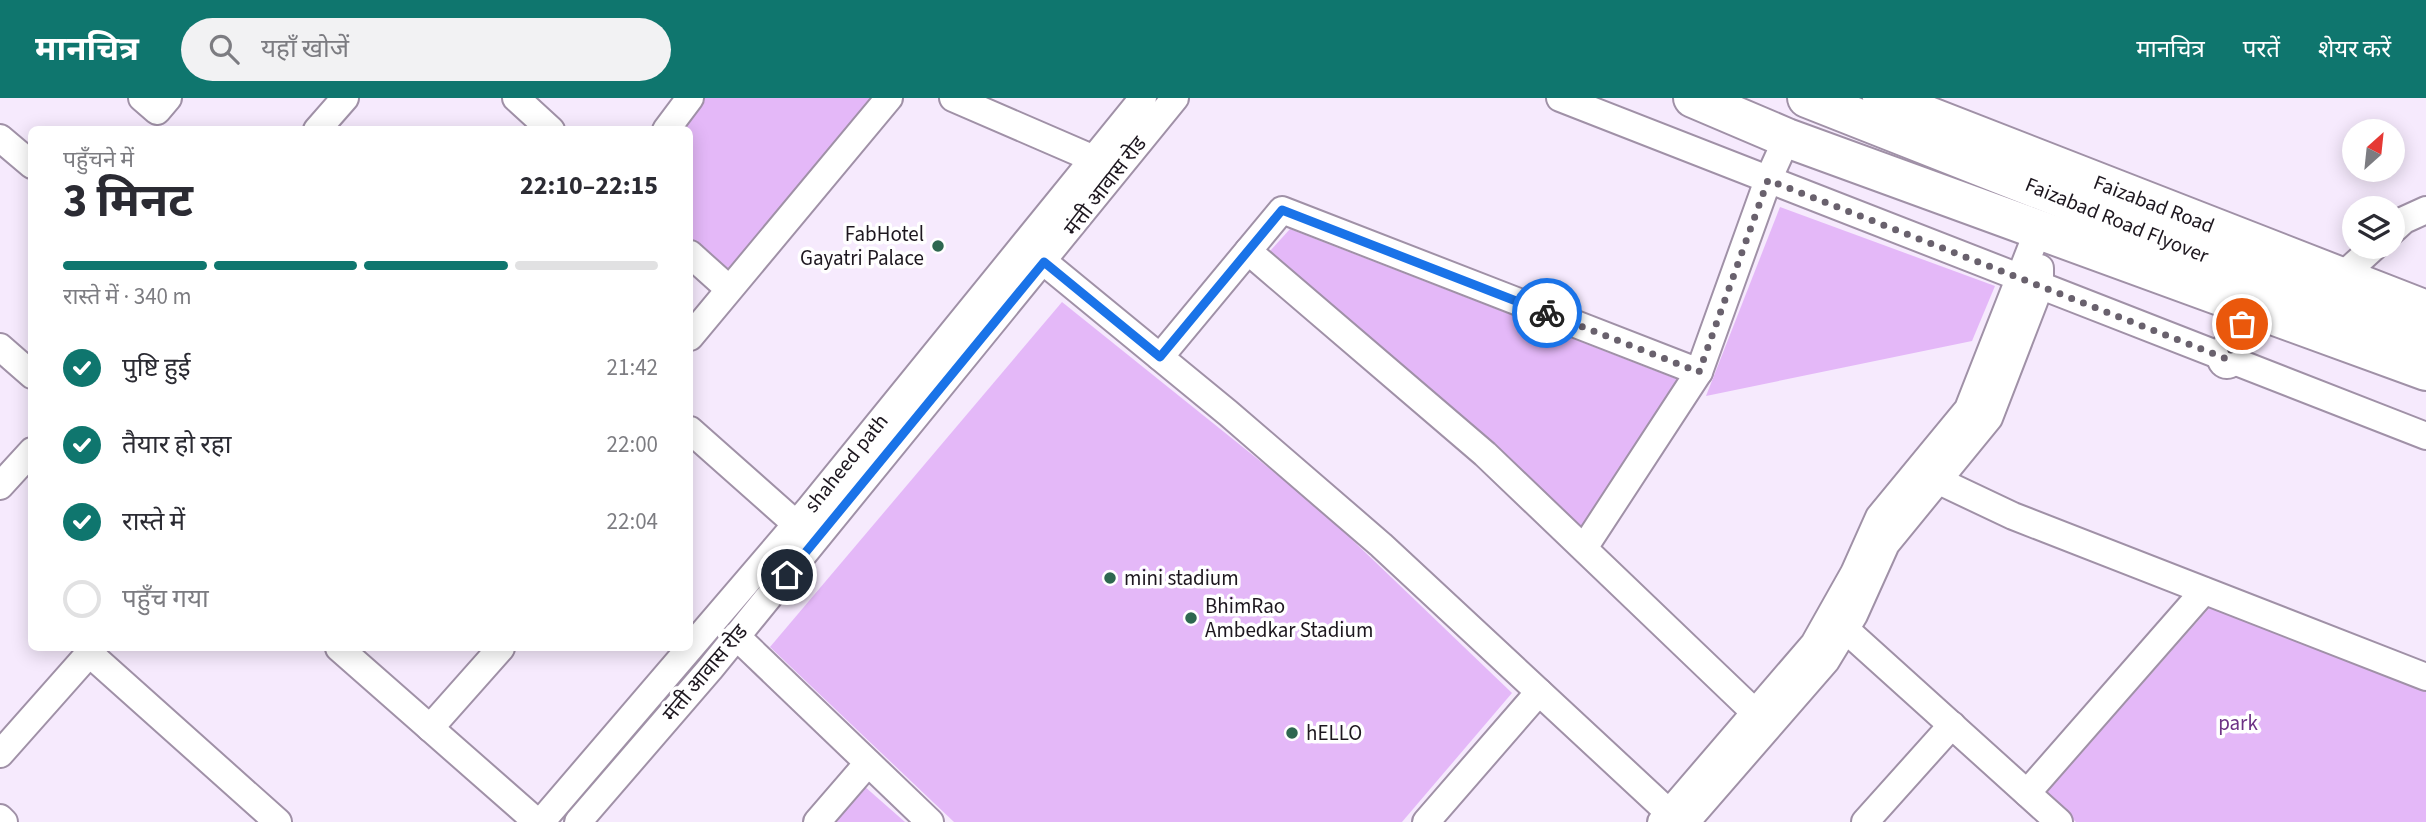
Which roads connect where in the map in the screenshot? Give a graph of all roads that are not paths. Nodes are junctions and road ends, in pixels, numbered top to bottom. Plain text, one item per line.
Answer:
1 (142, 98) edge
2 (168, 98) edge
3 (690, 98) edge
4 (889, 98) edge
5 (953, 98) edge
6 (1143, 98) edge
7 (1175, 98) edge
8 (1560, 98) edge
9 (1693, 98) edge
10 (1807, 98) edge
11 (1882, 98) edge
12 (669, 126) edge
13 (0, 138) edge
14 (1787, 138) junction
15 (1094, 159) junction
16 (28, 162) edge
17 (1768, 180) junction
18 (2426, 209) edge
19 (2405, 220) edge
20 (2039, 228) junction
21 (1248, 251) junction
22 (693, 257) edge
23 (2361, 259) edge
24 (1044, 262) junction
25 (2341, 277) junction
26 (2029, 281) junction
27 (729, 289) junction
28 (2250, 306) junction
29 (2426, 310) edge
30 (693, 333) edge
31 (2426, 342) edge
32 (0, 347) edge
33 (1160, 357) junction
34 (2227, 359) junction
35 (945, 362) junction
36 (2426, 371) edge
37 (28, 372) edge
38 (1699, 372) junction
39 (693, 435) edge
40 (2426, 436) edge
41 (28, 455) edge
42 (1928, 473) junction
43 (0, 486) edge
44 (796, 524) junction
45 (1584, 548) junction
46 (2204, 591) junction
47 (1837, 623) junction
48 (736, 636) junction
49 (693, 643) edge
50 (91, 651) edge
51 (93, 651) edge
52 (343, 651) edge
53 (498, 651) edge
54 (686, 651) edge
55 (2426, 677) edge
56 (1539, 691) junction
57 (1762, 719) junction
58 (1952, 725) junction
59 (430, 728) junction
60 (0, 754) edge
61 (868, 763) junction
62 (2027, 793) junction
63 (0, 818) edge
64 (1674, 820) edge
65 (1869, 821) edge
66 (4, 822) edge
67 (278, 822) edge
68 (539, 822) edge
69 (578, 822) edge
70 (817, 822) edge
71 (930, 822) edge
72 (1426, 822) edge
73 (2059, 822) edge

1 - 2 street
3 - 12 street
4 - 27 street
5 - 15 street
6 - 15 street, shaheed path
7 - 24 street, मंत्ती आवास रोड
8 - 17 street
9 - 14 highway
10 - 31 highway, Faizabad Road Flyover
11 - 25 highway, Faizabad Road
13 - 16 street
14 - 17 street
14 - 20 highway
15 - 35 street, shaheed path
17 - 26 street
17 - 38 street
18 - 19 street
20 - 26 street
20 - 28 highway
21 - 33 street
21 - 38 street
21 - 45 street
22 - 27 street
23 - 25 street
24 - 33 street
24 - 35 street, मंत्ती आवास रोड
25 - 29 highway, Faizabad Road
26 - 34 street
26 - 42 street
27 - 30 street
28 - 34 highway
28 - 36 highway
32 - 37 street
33 - 56 street
34 - 40 street
35 - 44 street, shaheed path
35 - 48 street, मंत्ती आवास रोड
38 - 45 street
39 - 44 street
41 - 43 street
42 - 46 street
42 - 47 street
44 - 49 street, shaheed path
45 - 57 street
46 - 55 street
46 - 62 street
47 - 57 street
47 - 58 street
48 - 61 street
48 - 69 street, मंत्ती आवास रोड
50 - 60 street
51 - 67 street
52 - 59 street
53 - 59 street
54 - 68 street, shaheed path
56 - 64 street
56 - 72 street
57 - 64 street
58 - 62 street
58 - 65 street
59 - 68 street
61 - 70 street
61 - 71 street
62 - 73 street
63 - 66 street

